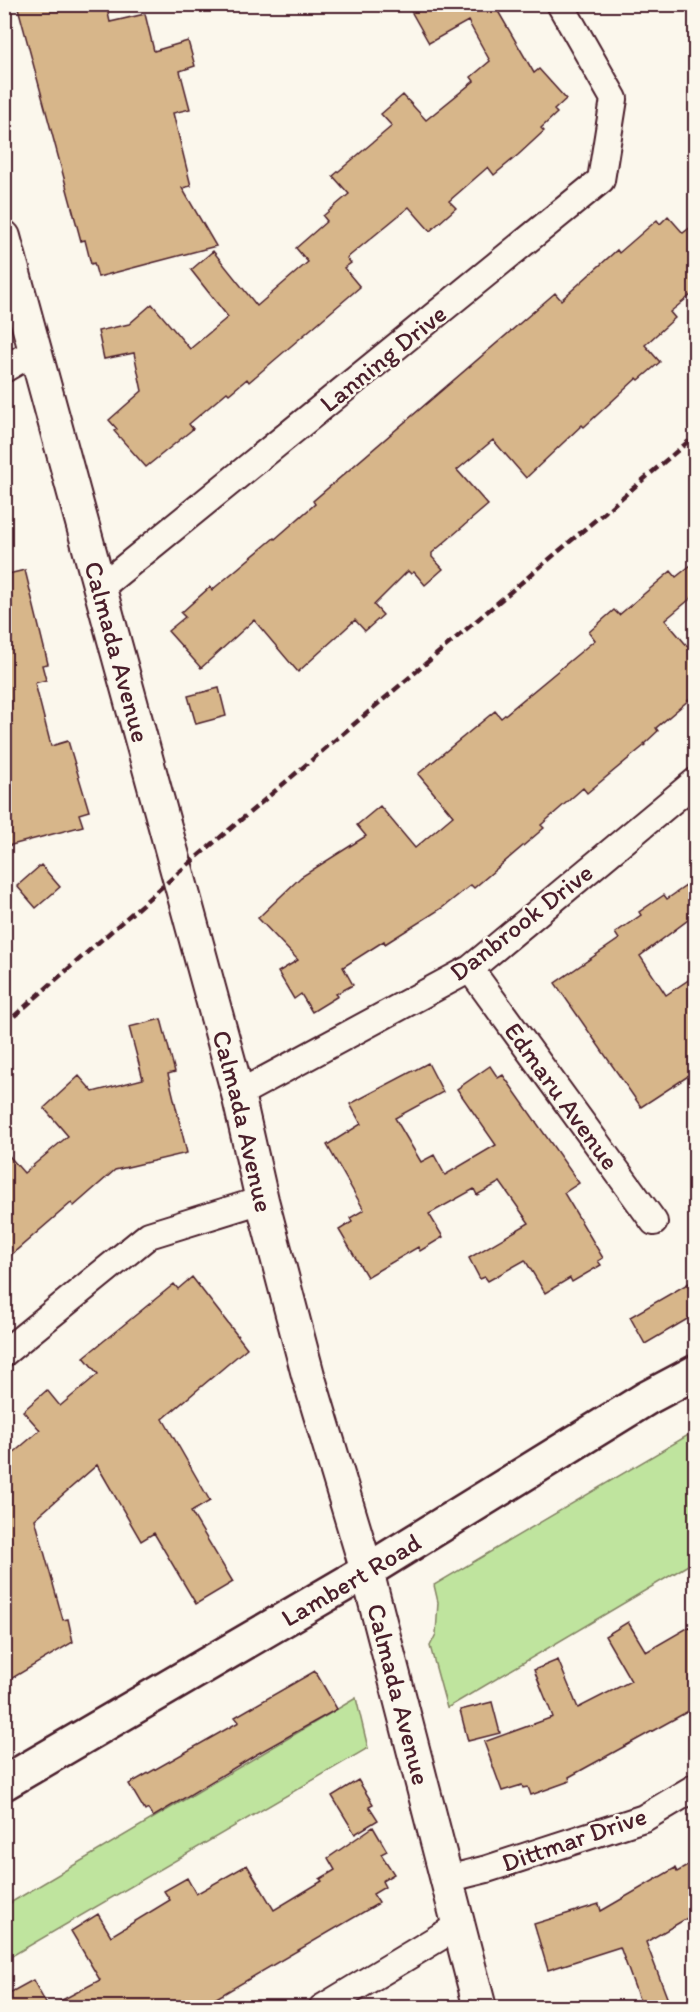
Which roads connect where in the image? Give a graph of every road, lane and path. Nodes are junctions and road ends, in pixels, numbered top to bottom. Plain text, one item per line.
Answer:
1 (560, 4) edge
2 (4, 237) edge
3 (35, 351) junction
4 (4, 369) edge
5 (101, 587) junction
6 (696, 781) edge
7 (470, 969) junction
8 (238, 1094) junction
9 (262, 1200) junction
10 (654, 1222) dead end
11 (4, 1353) edge
12 (696, 1372) edge
13 (367, 1571) junction
14 (4, 1783) edge
15 (696, 1787) edge
16 (447, 1879) junction
17 (458, 1926) junction
18 (322, 2007) edge
19 (480, 2007) edge

1 - 5 street, Lanning Drive
2 - 3 street, Calmada Avenue
3 - 4 street
3 - 5 street, Calmada Avenue
5 - 8 street, Calmada Avenue
6 - 7 street, Danbrook Drive
7 - 8 street, Danbrook Drive
7 - 10 street, Edmaru Avenue
8 - 9 street, Calmada Avenue
9 - 11 street
9 - 13 street, Calmada Avenue
12 - 13 main road, Lambert Road
13 - 14 main road, Lambert Road
13 - 16 street, Calmada Avenue
15 - 16 street, Dittmar Drive
16 - 17 street, Calmada Avenue
17 - 18 street
17 - 19 street, Calmada Avenue

